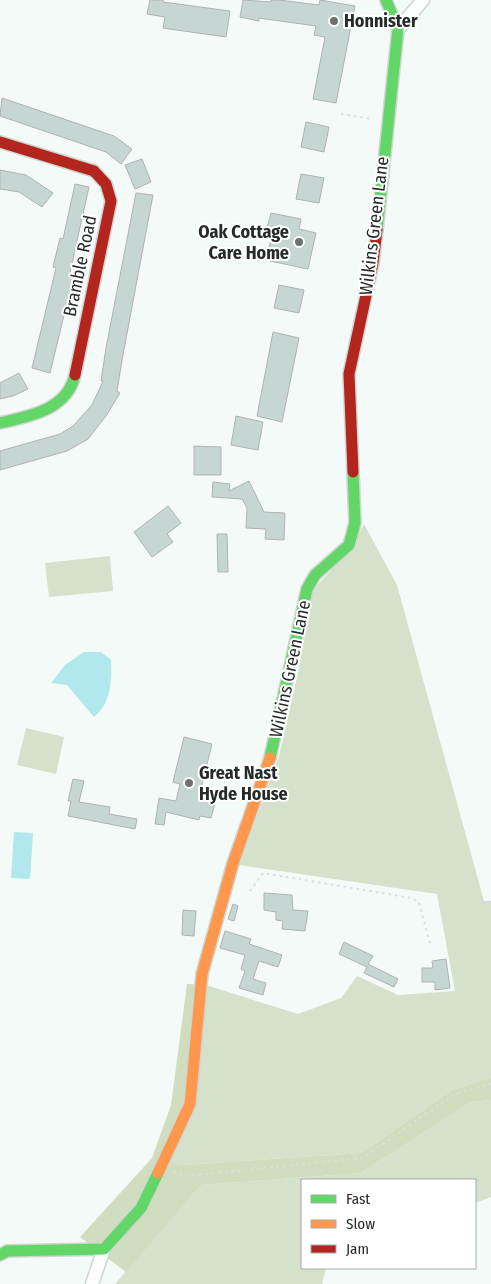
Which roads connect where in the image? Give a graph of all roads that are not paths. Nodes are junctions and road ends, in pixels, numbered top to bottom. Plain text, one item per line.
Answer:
1 (386, 0) edge
2 (423, 0) edge
3 (398, 29) junction
4 (0, 142) edge
5 (0, 423) edge
6 (104, 1249) junction
7 (0, 1255) edge
8 (92, 1284) edge

1 - 3 street, Wilkins Green Lane
2 - 3 street
3 - 6 street, Wilkins Green Lane
4 - 5 street, Bramble Road
6 - 7 street
6 - 8 street

